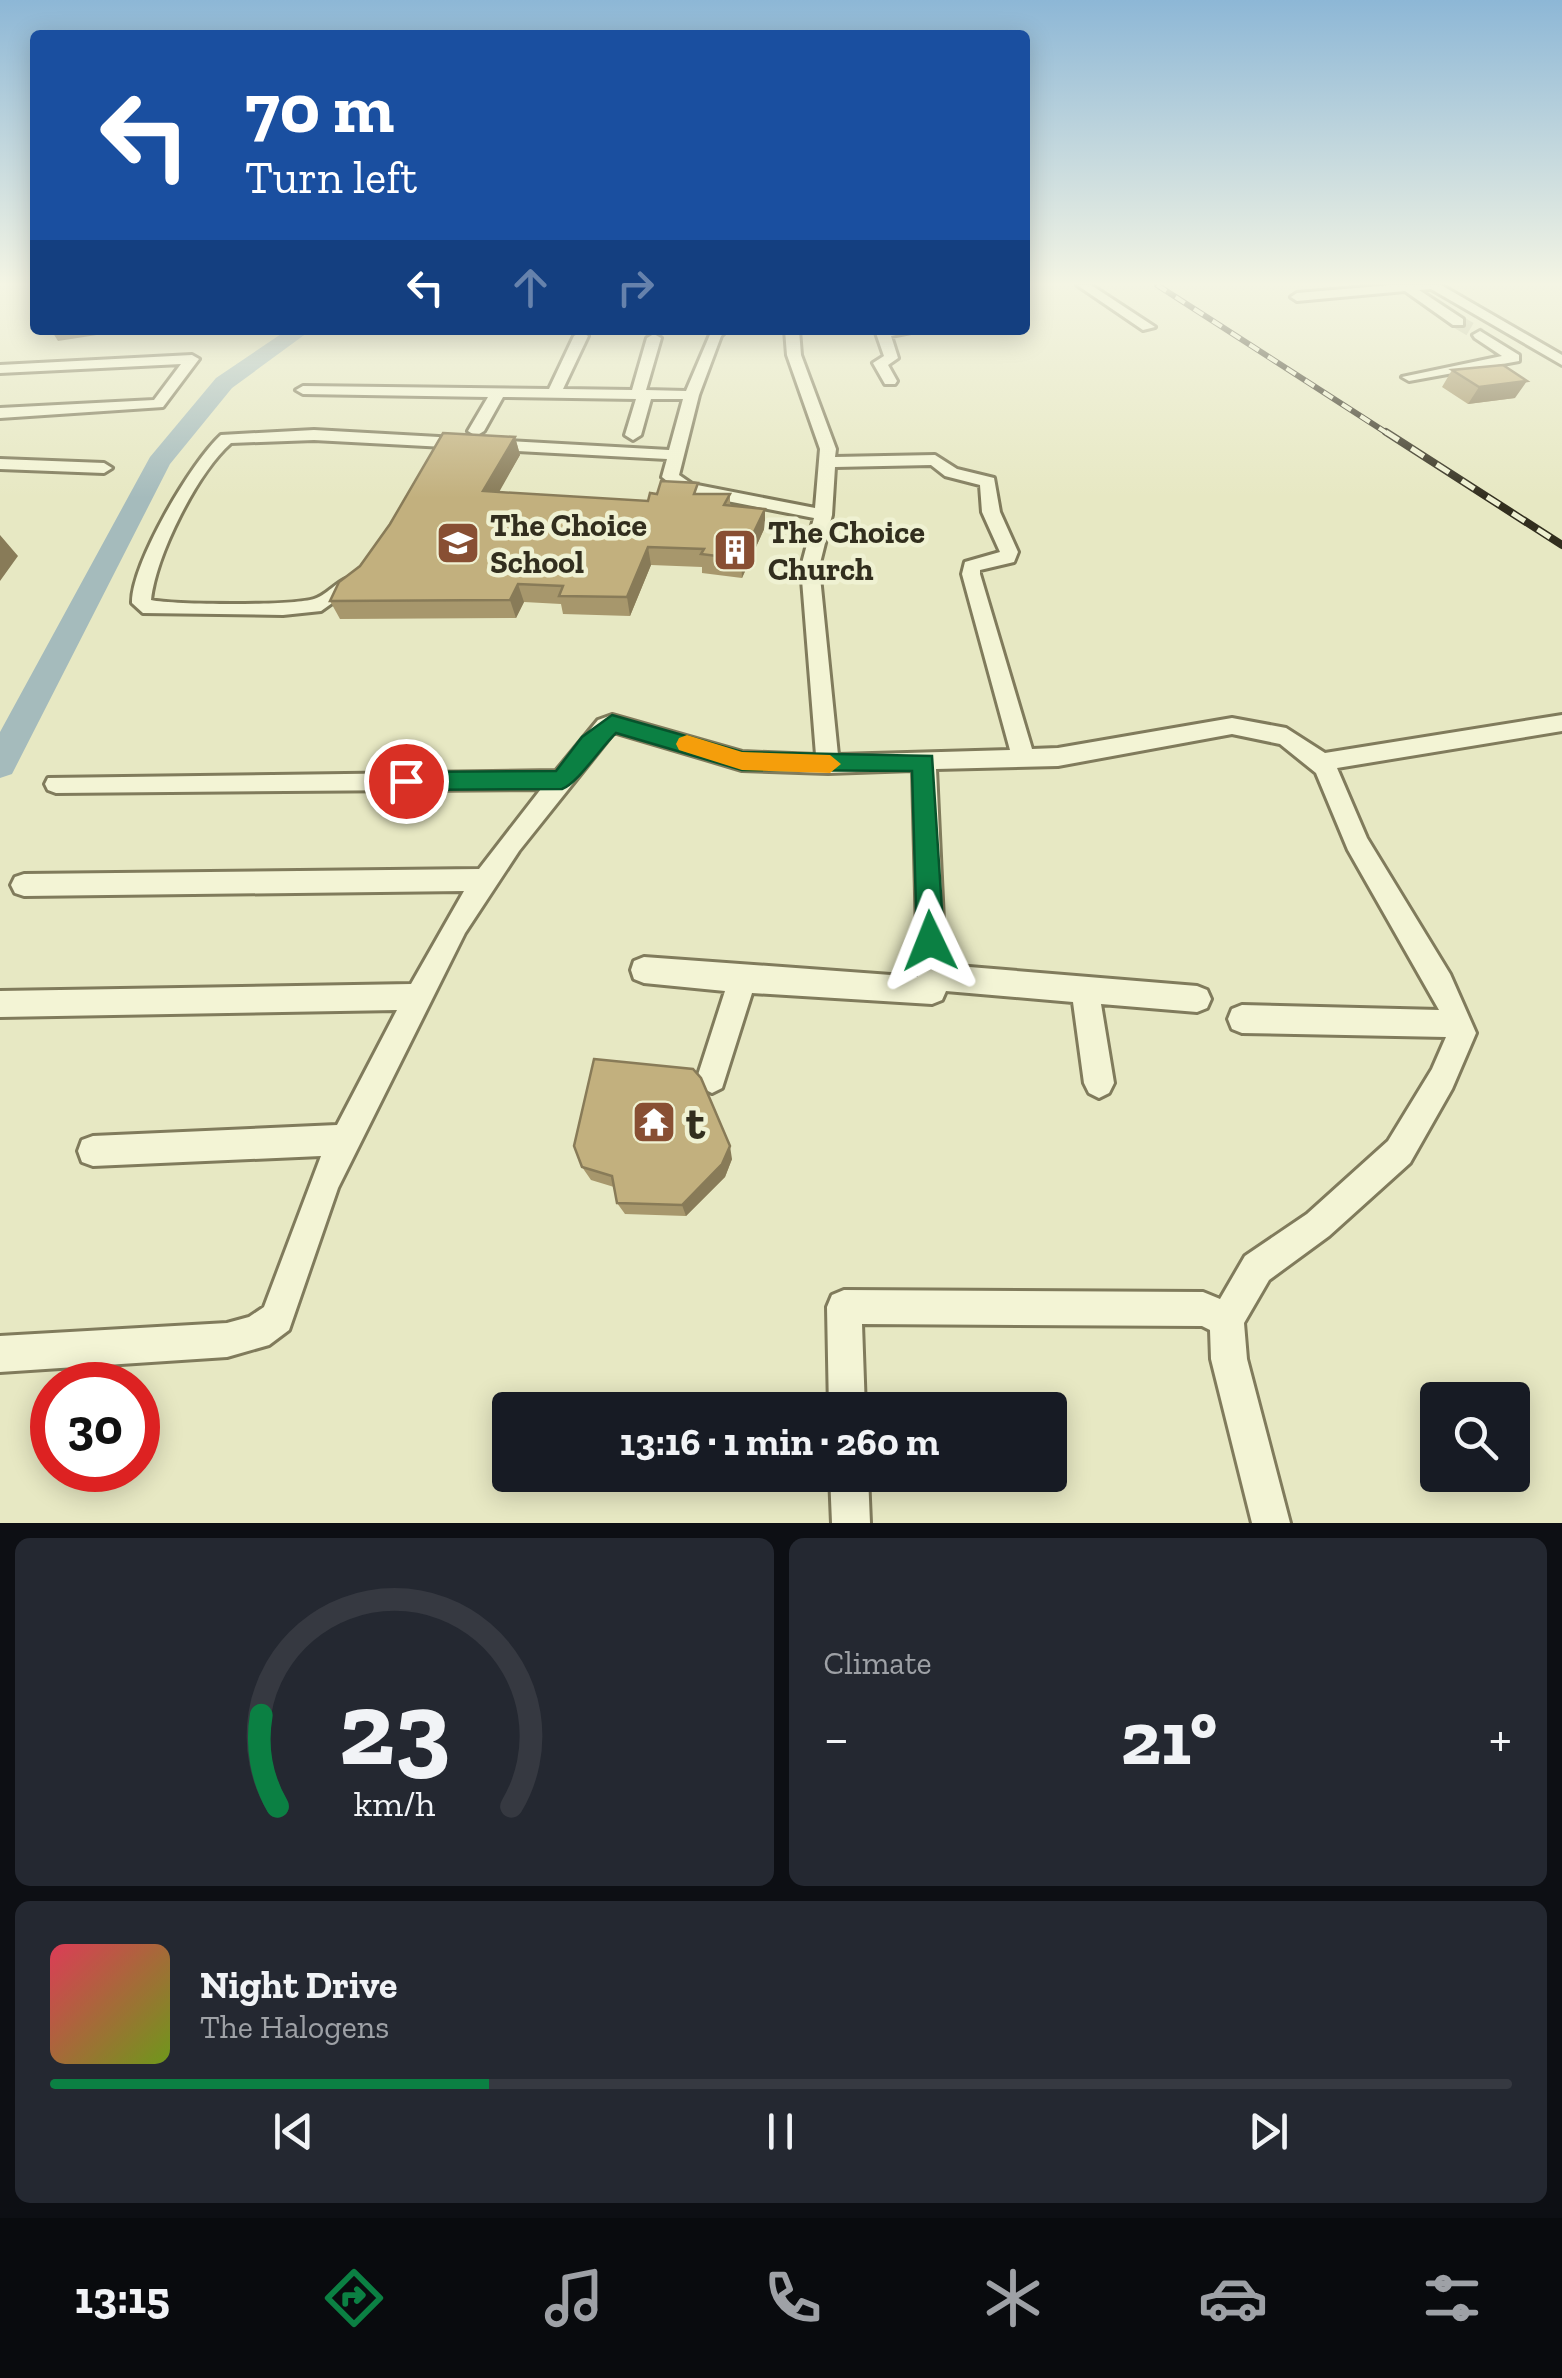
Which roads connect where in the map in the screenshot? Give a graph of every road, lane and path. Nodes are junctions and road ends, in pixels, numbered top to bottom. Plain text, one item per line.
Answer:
1 (571, 356) edge
2 (650, 356) edge
3 (709, 356) edge
4 (794, 356) edge
5 (890, 356) edge
6 (1511, 356) edge
7 (1531, 356) edge
8 (1514, 358) junction
9 (0, 369) edge
10 (1409, 377) dead end
11 (890, 381) dead end
12 (303, 390) dead end
13 (498, 392) junction
14 (554, 393) junction
15 (641, 394) junction
16 (692, 395) junction
17 (0, 412) edge
18 (476, 431) edge
19 (634, 435) dead end
20 (443, 441) junction
21 (676, 455) junction
22 (432, 457) edge
23 (827, 462) junction
24 (0, 464) edge
25 (104, 468) dead end
26 (822, 515) junction
27 (370, 562) edge
28 (1562, 724) edge
29 (1024, 760) junction
30 (1320, 762) junction
31 (924, 763) junction
32 (828, 764) junction
33 (562, 780) junction
34 (56, 784) dead end
35 (483, 880) junction
36 (24, 886) dead end
37 (644, 970) dead end
38 (932, 977) junction
39 (742, 980) junction
40 (1085, 989) junction
41 (418, 996) junction
42 (1197, 999) dead end
43 (0, 1004) edge
44 (1242, 1019) dead end
45 (1459, 1024) junction
46 (712, 1078) dead end
47 (1099, 1083) dead end
48 (344, 1140) junction
49 (93, 1152) dead end
50 (1227, 1320) junction
51 (0, 1354) edge
52 (846, 1392) edge
53 (850, 1492) edge
54 (851, 1523) edge
55 (1271, 1523) edge

1 - 14 street
2 - 15 street
3 - 16 street
4 - 23 street
5 - 11 street
6 - 8 street
7 - 8 street
8 - 10 street
9 - 17 street
12 - 13 street
13 - 14 street
13 - 18 street
14 - 15 street
15 - 16 street
15 - 19 street
16 - 21 street
20 - 21 street
20 - 22 street
20 - 27 street
21 - 26 street
23 - 26 street
23 - 29 street
24 - 25 street
26 - 32 street
28 - 30 street
29 - 30 street
29 - 31 street
30 - 45 street
31 - 32 street
31 - 38 street
32 - 33 street
33 - 34 street
33 - 35 street
35 - 36 street
35 - 41 street
37 - 39 street
38 - 39 street
38 - 40 street
39 - 46 street
40 - 42 street
40 - 47 street
41 - 43 street
41 - 48 street
44 - 45 street
45 - 50 street
48 - 49 street
48 - 51 street
50 - 52 street
50 - 55 street
53 - 54 street

